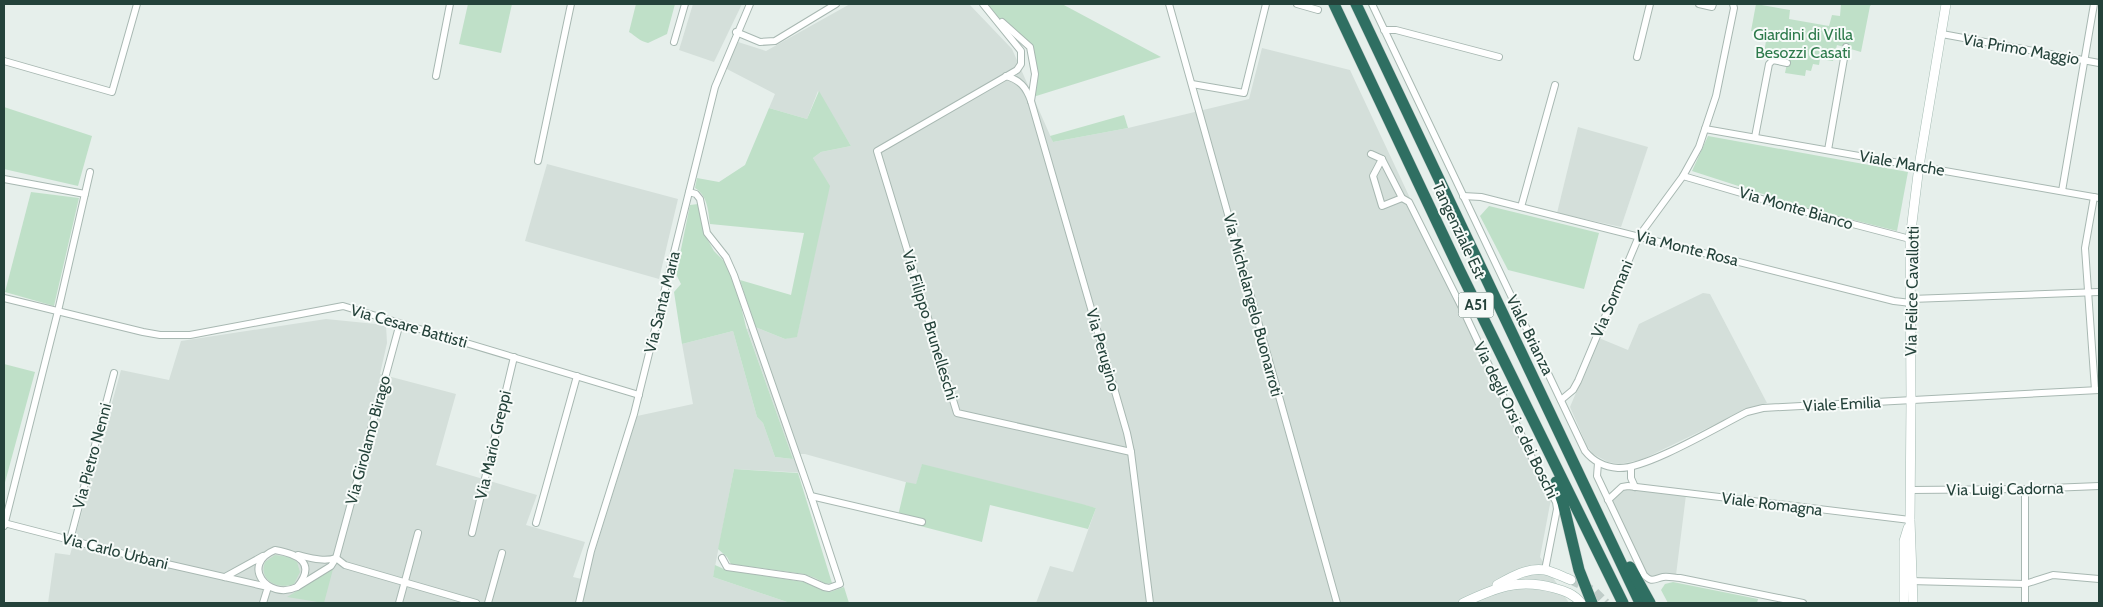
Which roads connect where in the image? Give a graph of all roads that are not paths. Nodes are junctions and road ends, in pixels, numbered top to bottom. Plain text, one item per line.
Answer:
1 (137, 4) edge
2 (450, 4) edge
3 (571, 4) edge
4 (685, 4) edge
5 (750, 4) edge
6 (836, 4) edge
7 (983, 4) edge
8 (1266, 4) edge
9 (1296, 4) edge
10 (1334, 4) edge
11 (1356, 4) edge
12 (1372, 4) edge
13 (1650, 4) edge
14 (1699, 4) edge
15 (1713, 4) edge
16 (1733, 4) edge
17 (1946, 4) edge
18 (2094, 4) edge
19 (1169, 5) edge
20 (1318, 10) dead end
21 (990, 11) junction
22 (1384, 30) junction
23 (736, 32) junction
24 (1942, 34) junction
25 (674, 42) dead end
26 (1846, 47) dead end
27 (1636, 56) dead end
28 (1499, 57) dead end
29 (2084, 60) junction
30 (4, 61) edge
31 (1787, 63) dead end
32 (2099, 63) edge
33 (436, 76) dead end
34 (1006, 76) junction
35 (1192, 84) junction
36 (1555, 85) dead end
37 (1031, 101) junction
38 (1706, 129) junction
39 (1755, 137) junction
40 (1828, 150) junction
41 (1371, 154) dead end
42 (1382, 159) junction
43 (538, 161) dead end
44 (1919, 166) junction
45 (90, 172) dead end
46 (1683, 176) junction
47 (4, 178) edge
48 (2062, 191) junction
49 (689, 192) junction
50 (85, 194) junction
51 (1463, 196) junction
52 (2097, 197) edge
53 (1402, 198) junction
54 (1521, 207) junction
55 (1639, 236) junction
56 (1910, 239) junction
57 (1460, 271) junction
58 (2099, 292) edge
59 (2087, 293) junction
60 (4, 298) edge
61 (1911, 301) junction
62 (58, 311) junction
63 (400, 322) junction
64 (514, 357) junction
65 (114, 373) dead end
66 (578, 376) junction
67 (2097, 390) edge
68 (639, 395) junction
69 (1561, 400) junction
70 (1911, 401) junction
71 (1131, 452) junction
72 (1598, 463) junction
73 (1631, 467) junction
74 (2099, 486) edge
75 (1635, 487) junction
76 (2025, 489) junction
77 (1911, 490) junction
78 (811, 496) junction
79 (1608, 500) junction
80 (1599, 519) junction
81 (1910, 520) junction
82 (536, 522) dead end
83 (922, 522) dead end
84 (4, 525) edge
85 (418, 533) dead end
86 (472, 533) dead end
87 (70, 540) junction
88 (502, 553) dead end
89 (297, 555) junction
90 (264, 556) junction
91 (336, 558) junction
92 (722, 558) dead end
93 (1545, 570) junction
94 (225, 577) junction
95 (2099, 579) edge
96 (1571, 580) tunnel mouth
97 (1908, 581) junction
98 (404, 583) junction
99 (1542, 584) junction
100 (2025, 584) junction
101 (268, 587) junction
102 (297, 587) junction
103 (1477, 596) junction
104 (264, 603) edge
105 (399, 603) edge
106 (476, 603) edge
107 (488, 603) edge
108 (578, 603) edge
109 (1150, 603) edge
110 (1337, 603) edge
111 (1463, 603) edge
112 (1581, 603) edge
113 (1592, 603) edge
114 (1623, 603) edge
115 (1640, 603) edge
116 (1650, 603) edge
117 (1803, 603) edge
118 (1904, 603) edge
119 (1913, 603) edge
120 (2025, 603) edge

1 - 30 street
2 - 33 street
3 - 43 street
4 - 25 street
5 - 23 street, Via Santa Maria
6 - 23 street
7 - 21 street, Via Perugino
8 - 35 street
9 - 20 street
10 - 57 highway, Tangenziale Est / A51
11 - 80 highway, Tangenziale Est / A51
12 - 22 street, Viale Brianza
13 - 27 street
14 - 15 street
16 - 38 street, Via Sormani
17 - 24 street, Via Felice Cavallotti
18 - 29 street
19 - 35 street, Via Michelangelo Buonarroti
21 - 34 street, Via Perugino
21 - 37 street, Via Perugino
22 - 28 street
22 - 51 street, Viale Brianza
23 - 49 street, Via Santa Maria
24 - 29 street, Via Primo Maggio
24 - 44 street, Via Felice Cavallotti
26 - 40 street
29 - 32 street, Via Primo Maggio
29 - 48 street
31 - 39 street
34 - 37 street, Via Perugino
34 - 71 street, Via Filippo Brunelleschi
35 - 110 street, Via Michelangelo Buonarroti
36 - 54 street
37 - 71 street, Via Perugino
38 - 39 street, Viale Marche
38 - 46 street, Via Sormani
39 - 40 street, Viale Marche
40 - 44 street, Viale Marche
41 - 42 street
42 - 53 street, Via degli Orsi e dei Boschi
42 - 53 street
44 - 48 street, Viale Marche
44 - 56 street, Via Felice Cavallotti
45 - 50 street
46 - 55 street, Via Sormani
46 - 56 street, Via Monte Bianco
47 - 50 street
48 - 52 street, Viale Marche
49 - 68 street, Via Santa Maria
49 - 78 street
50 - 62 street
51 - 54 street, Via Monte Rosa
51 - 69 street, Viale Brianza
52 - 59 street
53 - 93 street, Via degli Orsi e dei Boschi
54 - 55 street, Via Monte Rosa
55 - 61 street, Via Monte Rosa
55 - 69 street, Via Sormani
56 - 61 street, Via Felice Cavallotti
57 - 113 highway
57 - 114 highway, Tangenziale Est / A51
58 - 59 street, Via Monte Rosa
59 - 61 street, Via Monte Rosa
59 - 67 street
60 - 62 street, Via Cesare Battisti
61 - 70 street, Via Felice Cavallotti
62 - 63 street, Via Cesare Battisti
62 - 84 street
63 - 64 street, Via Cesare Battisti
63 - 91 street, Via Girolamo Birago
64 - 66 street, Via Cesare Battisti
64 - 86 street, Via Mario Greppi
65 - 87 street, Via Pietro Nenni
66 - 68 street, Via Cesare Battisti
66 - 82 street
67 - 70 street, Viale Emilia
68 - 108 street, Via Santa Maria
69 - 72 street, Viale Brianza
70 - 73 street, Viale Emilia
70 - 77 street, Via Felice Cavallotti
71 - 109 street, Via Perugino
72 - 73 street, Viale Emilia
72 - 79 street
73 - 75 street
74 - 76 street, Via Luigi Cadorna
75 - 79 street, Viale Romagna
75 - 81 street, Viale Romagna
76 - 77 street, Via Luigi Cadorna
76 - 100 street
77 - 81 street, Via Felice Cavallotti
78 - 83 street
78 - 92 street
79 - 117 street
80 - 115 highway, Tangenziale Est / A51
80 - 116 highway
81 - 97 street, Via Felice Cavallotti
84 - 87 street, Via Carlo Urbani
85 - 98 street
87 - 94 street, Via Carlo Urbani
88 - 107 street
89 - 90 street
89 - 91 street
89 - 102 street
90 - 94 street
90 - 101 street
91 - 98 street
91 - 102 street
93 - 96 street
93 - 99 street
93 - 103 street
94 - 101 street, Via Carlo Urbani
95 - 100 street
97 - 100 street
97 - 118 street, Via Felice Cavallotti
97 - 119 street, Via Felice Cavallotti
98 - 105 street
98 - 106 street
99 - 103 street
99 - 112 street
100 - 120 street
101 - 102 street
101 - 104 street
103 - 111 street

